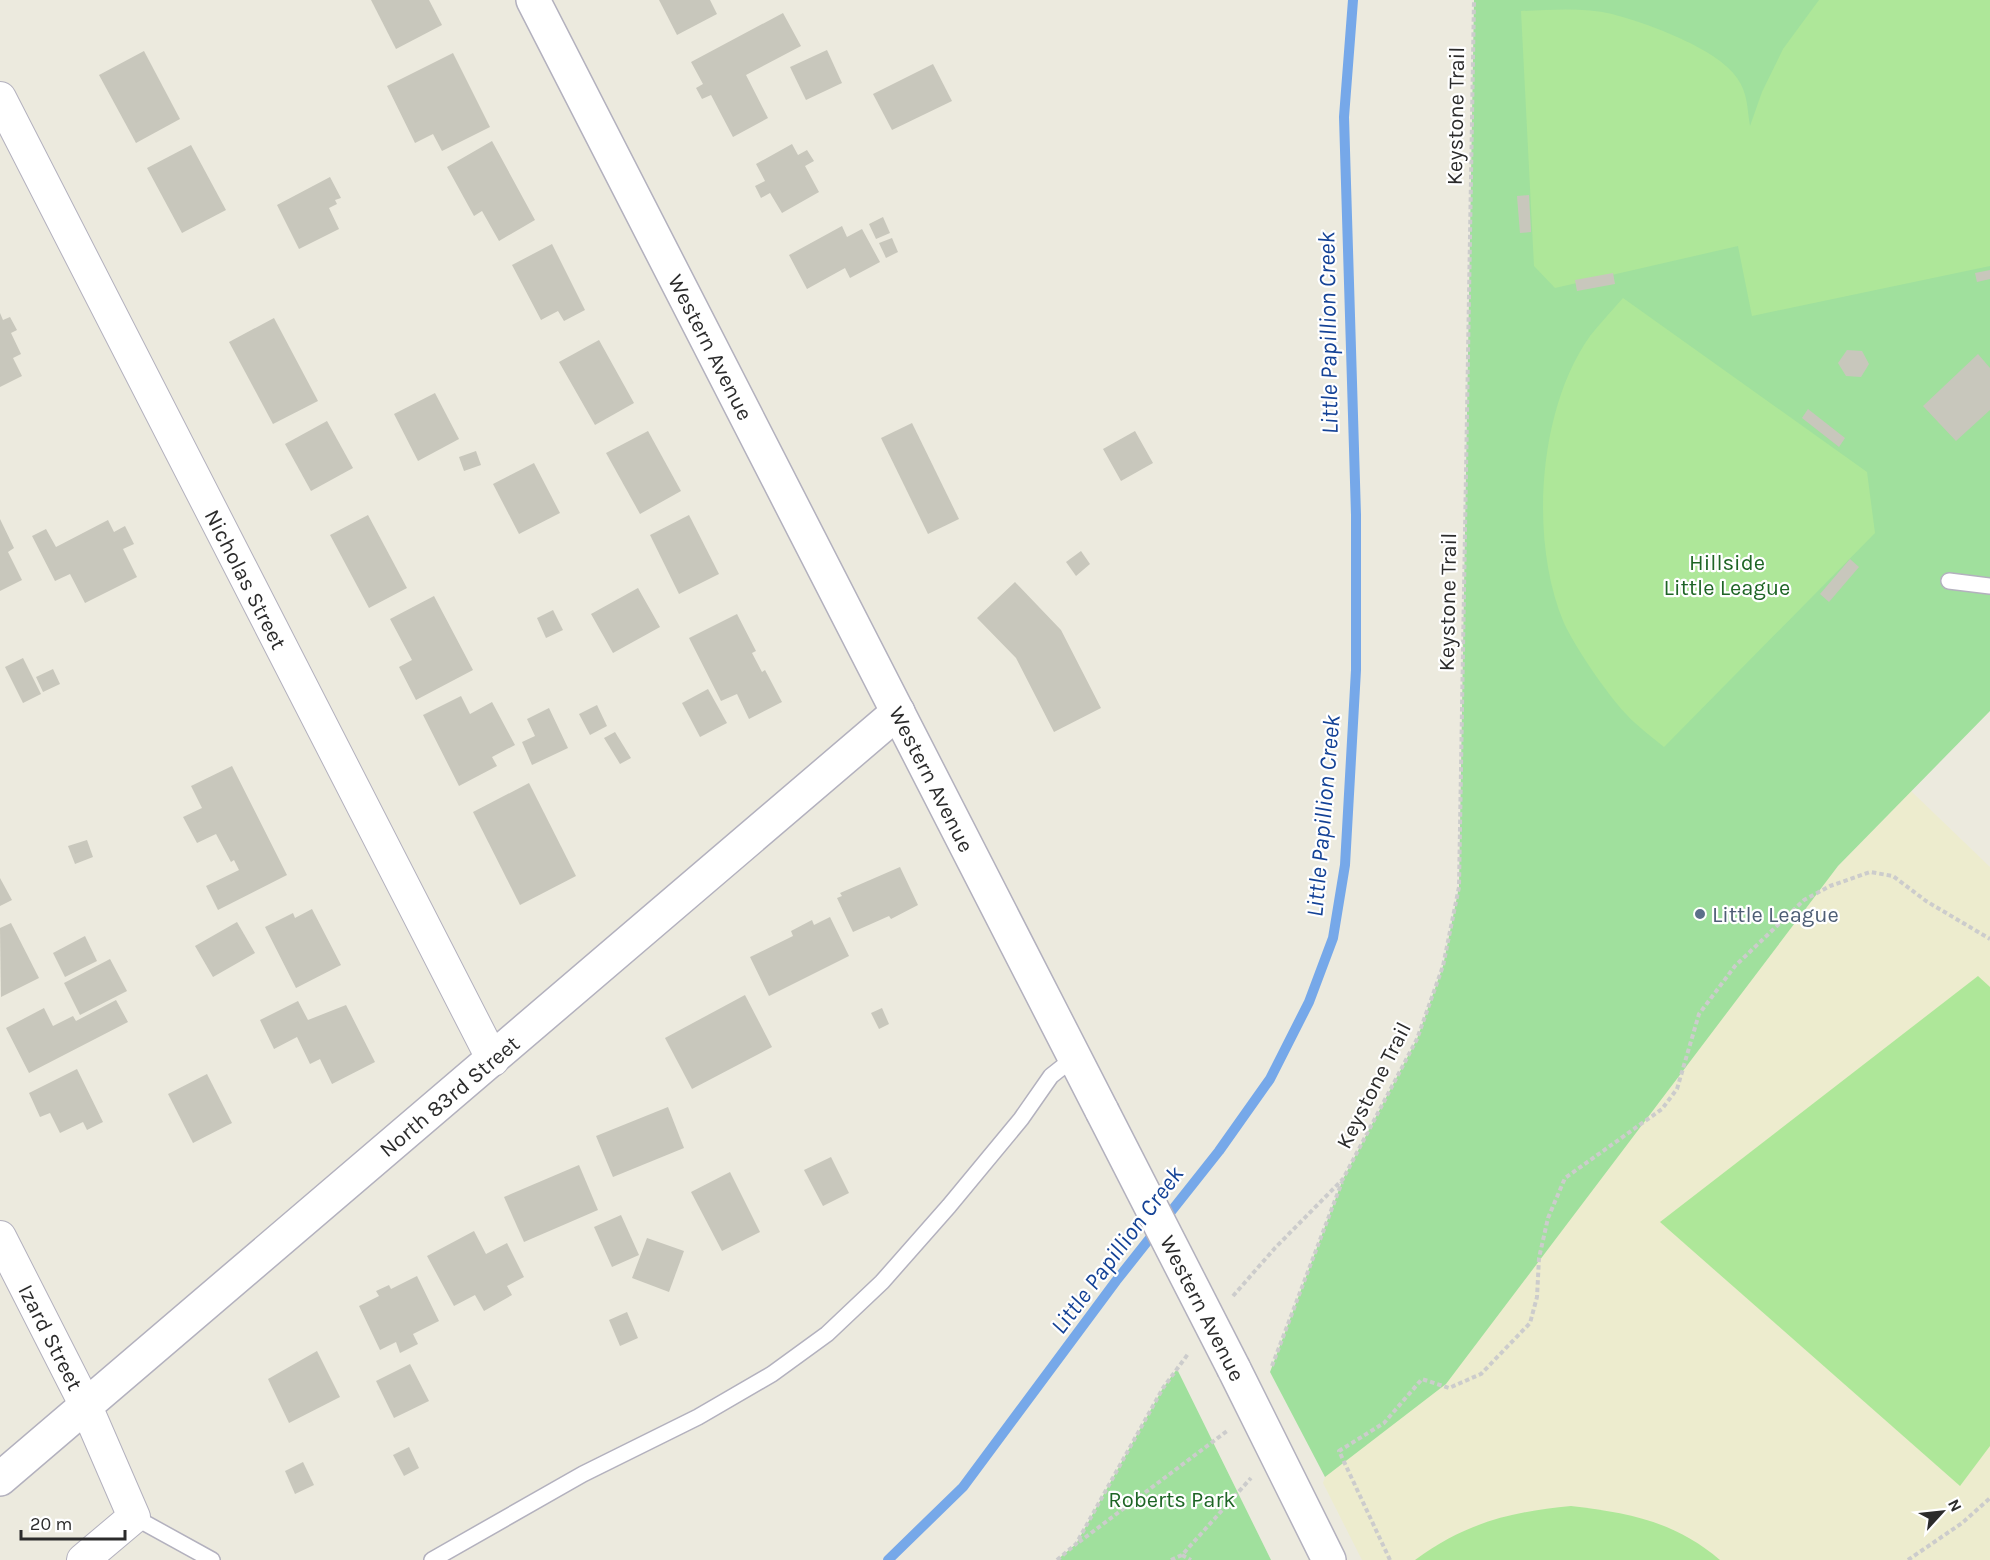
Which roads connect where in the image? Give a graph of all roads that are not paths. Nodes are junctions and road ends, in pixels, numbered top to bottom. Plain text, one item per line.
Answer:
1 (533, 0) edge
2 (0, 98) edge
3 (1949, 581) dead end
4 (1990, 586) edge
5 (898, 712) junction
6 (1075, 1057) junction
7 (493, 1059) junction
8 (0, 1237) edge
9 (85, 1404) junction
10 (0, 1479) edge
11 (134, 1517) junction
12 (83, 1560) edge
13 (212, 1560) edge
14 (432, 1560) edge
15 (1329, 1560) edge

1 - 5 street, Western Avenue
2 - 7 street, Nicholas Street
3 - 4 lane
5 - 6 street, Western Avenue
5 - 7 street, North 83rd Street
6 - 14 lane
6 - 15 street, Western Avenue, bridge
7 - 9 street, North 83rd Street
8 - 9 street, Izard Street
9 - 10 street, North 83rd Street
9 - 11 street, Izard Street
11 - 12 street
11 - 13 lane

